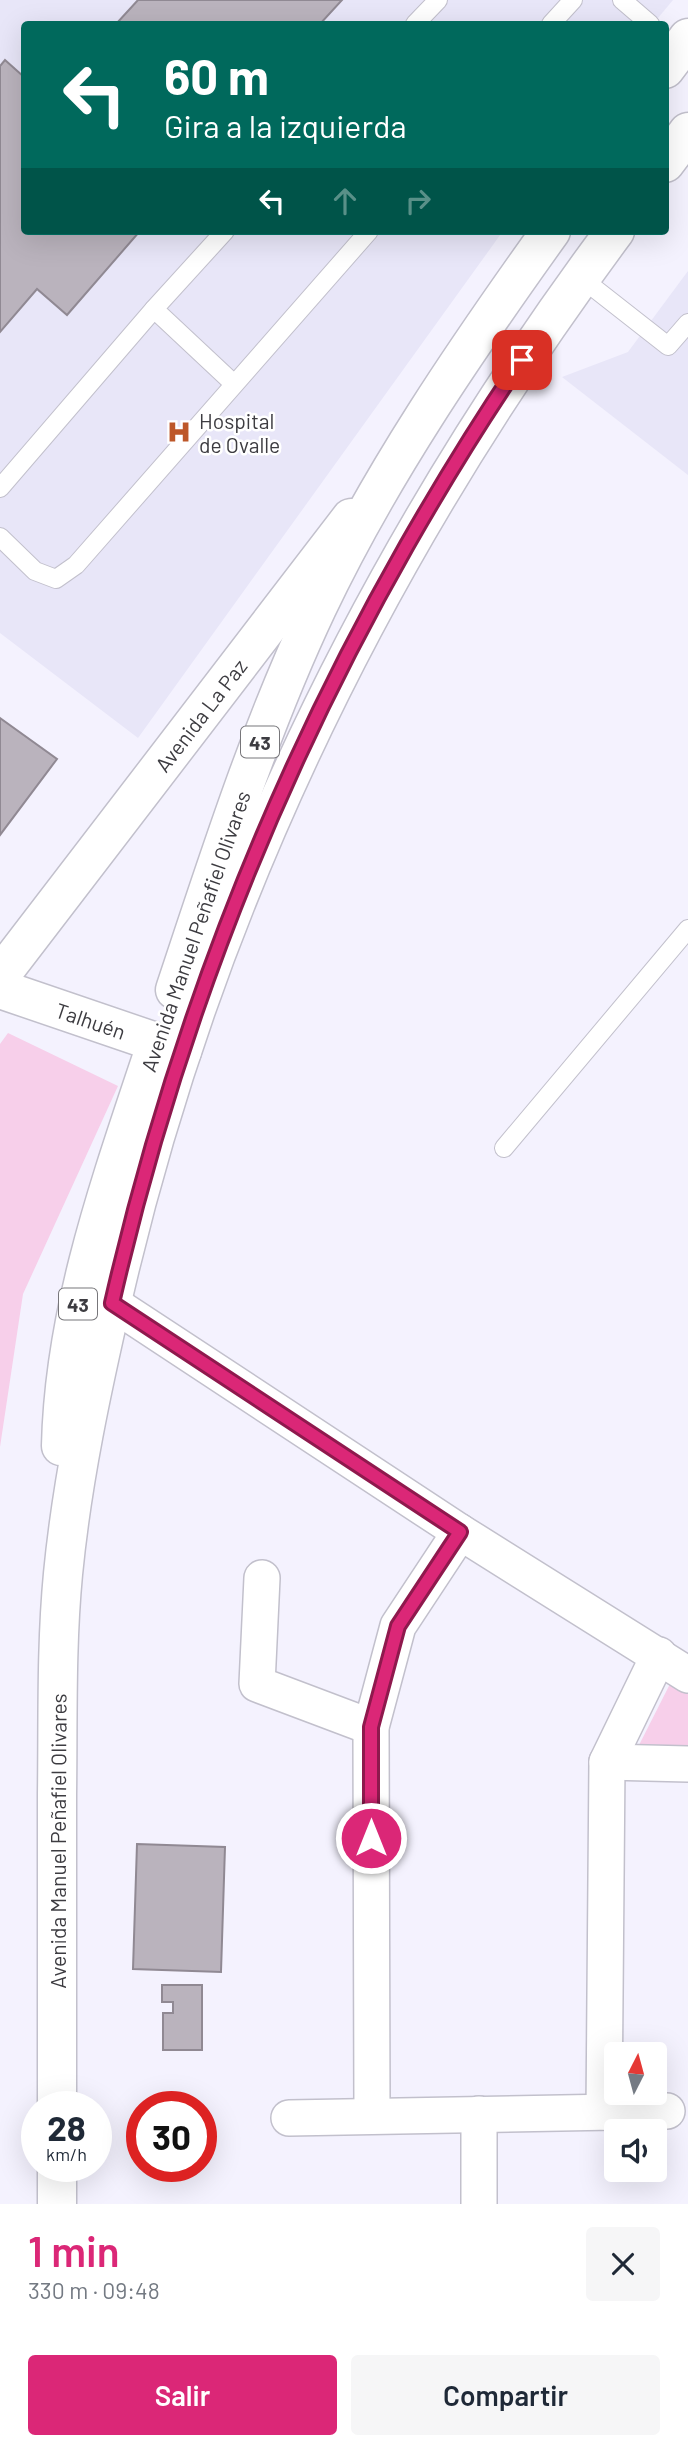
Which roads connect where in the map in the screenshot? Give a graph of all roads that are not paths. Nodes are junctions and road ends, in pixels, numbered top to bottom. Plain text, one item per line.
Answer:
1 (438, 0) edge
2 (573, 0) edge
3 (622, 0) edge
4 (418, 21) edge
5 (554, 21) edge
6 (646, 21) edge
7 (688, 132) edge
8 (669, 158) edge
9 (221, 235) edge
10 (365, 235) edge
11 (548, 235) edge
12 (612, 235) edge
13 (580, 277) junction
14 (154, 309) junction
15 (688, 323) edge
16 (233, 383) junction
17 (399, 455) junction
18 (0, 488) edge
19 (0, 537) edge
20 (688, 929) edge
21 (0, 976) edge
22 (0, 989) edge
23 (169, 1048) junction
24 (504, 1148) dead end
25 (112, 1303) junction
26 (460, 1532) junction
27 (63, 1574) junction
28 (262, 1578) dead end
29 (659, 1655) junction
30 (688, 1675) edge
31 (371, 1727) junction
32 (607, 1762) junction
33 (688, 1764) edge
34 (57, 2091) edge
35 (667, 2111) dead end
36 (604, 2112) junction
37 (479, 2114) junction
38 (372, 2116) junction
39 (289, 2118) dead end
40 (57, 2182) edge
41 (57, 2204) edge
42 (479, 2204) edge

1 - 4 lane
2 - 5 lane
3 - 6 lane
7 - 8 main road
9 - 14 lane
10 - 16 lane
11 - 17 main road, Avenida Manuel Peñafiel Olivares / 43
12 - 13 main road, Avenida Manuel Peñafiel Olivares / 43
13 - 15 lane
13 - 23 main road, Avenida Manuel Peñafiel Olivares / 43
14 - 16 lane
14 - 18 lane
16 - 19 lane
17 - 21 main road, Avenida La Paz
17 - 23 main road, Avenida Manuel Peñafiel Olivares / 43
20 - 24 lane
22 - 23 main road, Talhuén
23 - 25 main road, Avenida Manuel Peñafiel Olivares / 43
23 - 27 main road, Avenida Manuel Peñafiel Olivares / 43
25 - 26 street
25 - 27 main road, Avenida Manuel Peñafiel Olivares / 43
26 - 29 street
26 - 31 street
27 - 34 main road, Avenida Manuel Peñafiel Olivares / 43
28 - 31 street
29 - 30 street
29 - 32 street
31 - 38 street
32 - 33 street
32 - 36 street
35 - 36 street
36 - 37 street
37 - 38 street
37 - 42 street
38 - 39 street
40 - 41 main road

